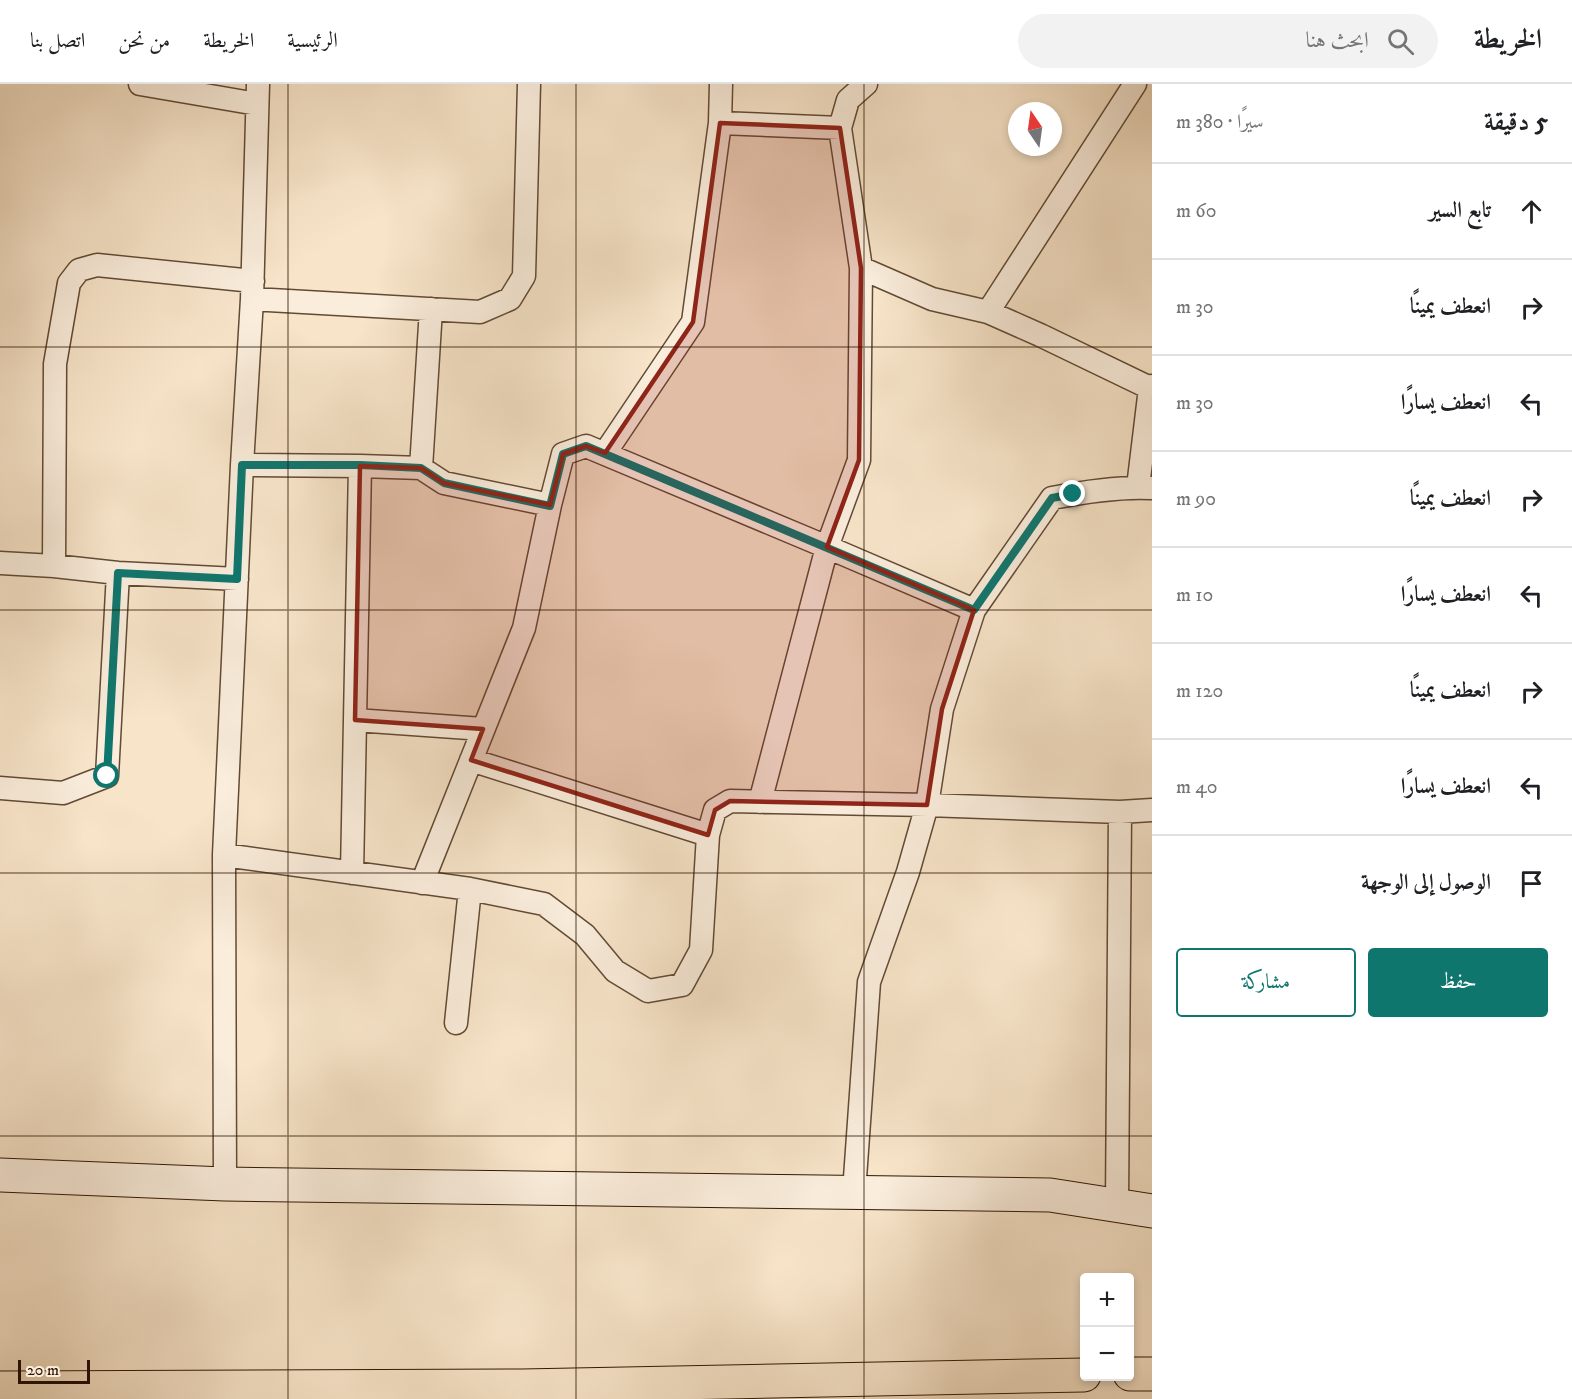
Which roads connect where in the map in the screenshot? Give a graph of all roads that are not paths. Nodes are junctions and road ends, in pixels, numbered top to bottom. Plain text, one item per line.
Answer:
1 (140, 84) edge
2 (529, 84) edge
3 (721, 84) edge
4 (866, 84) edge
5 (1135, 84) edge
6 (257, 94) edge
7 (720, 123) junction
8 (840, 128) junction
9 (861, 268) junction
10 (252, 290) junction
11 (431, 309) junction
12 (988, 312) junction
13 (1151, 387) edge
14 (604, 453) junction
15 (242, 465) junction
16 (360, 465) junction
17 (421, 468) junction
18 (1145, 488) edge
19 (550, 506) junction
20 (827, 547) junction
21 (0, 563) edge
22 (54, 566) junction
23 (118, 573) junction
24 (237, 579) junction
25 (974, 610) junction
26 (355, 720) junction
27 (483, 729) junction
28 (471, 760) junction
29 (0, 788) edge
30 (760, 802) junction
31 (927, 805) junction
32 (1152, 810) edge
33 (1120, 812) junction
34 (708, 835) junction
35 (224, 855) junction
36 (352, 873) junction
37 (422, 883) junction
38 (470, 889) junction
39 (456, 1023) dead end
40 (0, 1175) edge
41 (225, 1184) junction
42 (854, 1192) junction
43 (1117, 1205) junction
44 (1152, 1211) edge
45 (1134, 1374) edge
46 (1152, 1374) edge
47 (1080, 1375) edge
48 (0, 1388) edge

1 - 6 street
2 - 11 street
3 - 7 street
4 - 8 street
5 - 12 street
6 - 10 street
7 - 8 street
7 - 14 street
8 - 9 street
9 - 12 street
9 - 20 street
10 - 11 street
10 - 15 street
10 - 22 street
11 - 17 street
12 - 13 street
13 - 18 street
14 - 19 street
14 - 20 street
15 - 16 street
15 - 24 street
16 - 17 street
16 - 26 street
17 - 19 street
18 - 25 street
19 - 27 street
20 - 25 street
20 - 30 street
21 - 22 street
22 - 23 street
23 - 24 street
23 - 29 street
24 - 35 street
25 - 31 street
26 - 27 street
26 - 36 street
27 - 28 street
28 - 34 street
28 - 37 street
30 - 31 street
30 - 34 street
31 - 33 street
31 - 42 street
32 - 33 street
33 - 43 street
34 - 38 street
35 - 36 street
35 - 41 street
36 - 37 street
37 - 38 street
38 - 39 street
40 - 41 street
41 - 42 street
42 - 43 street
43 - 44 street
45 - 46 highway
47 - 48 highway

